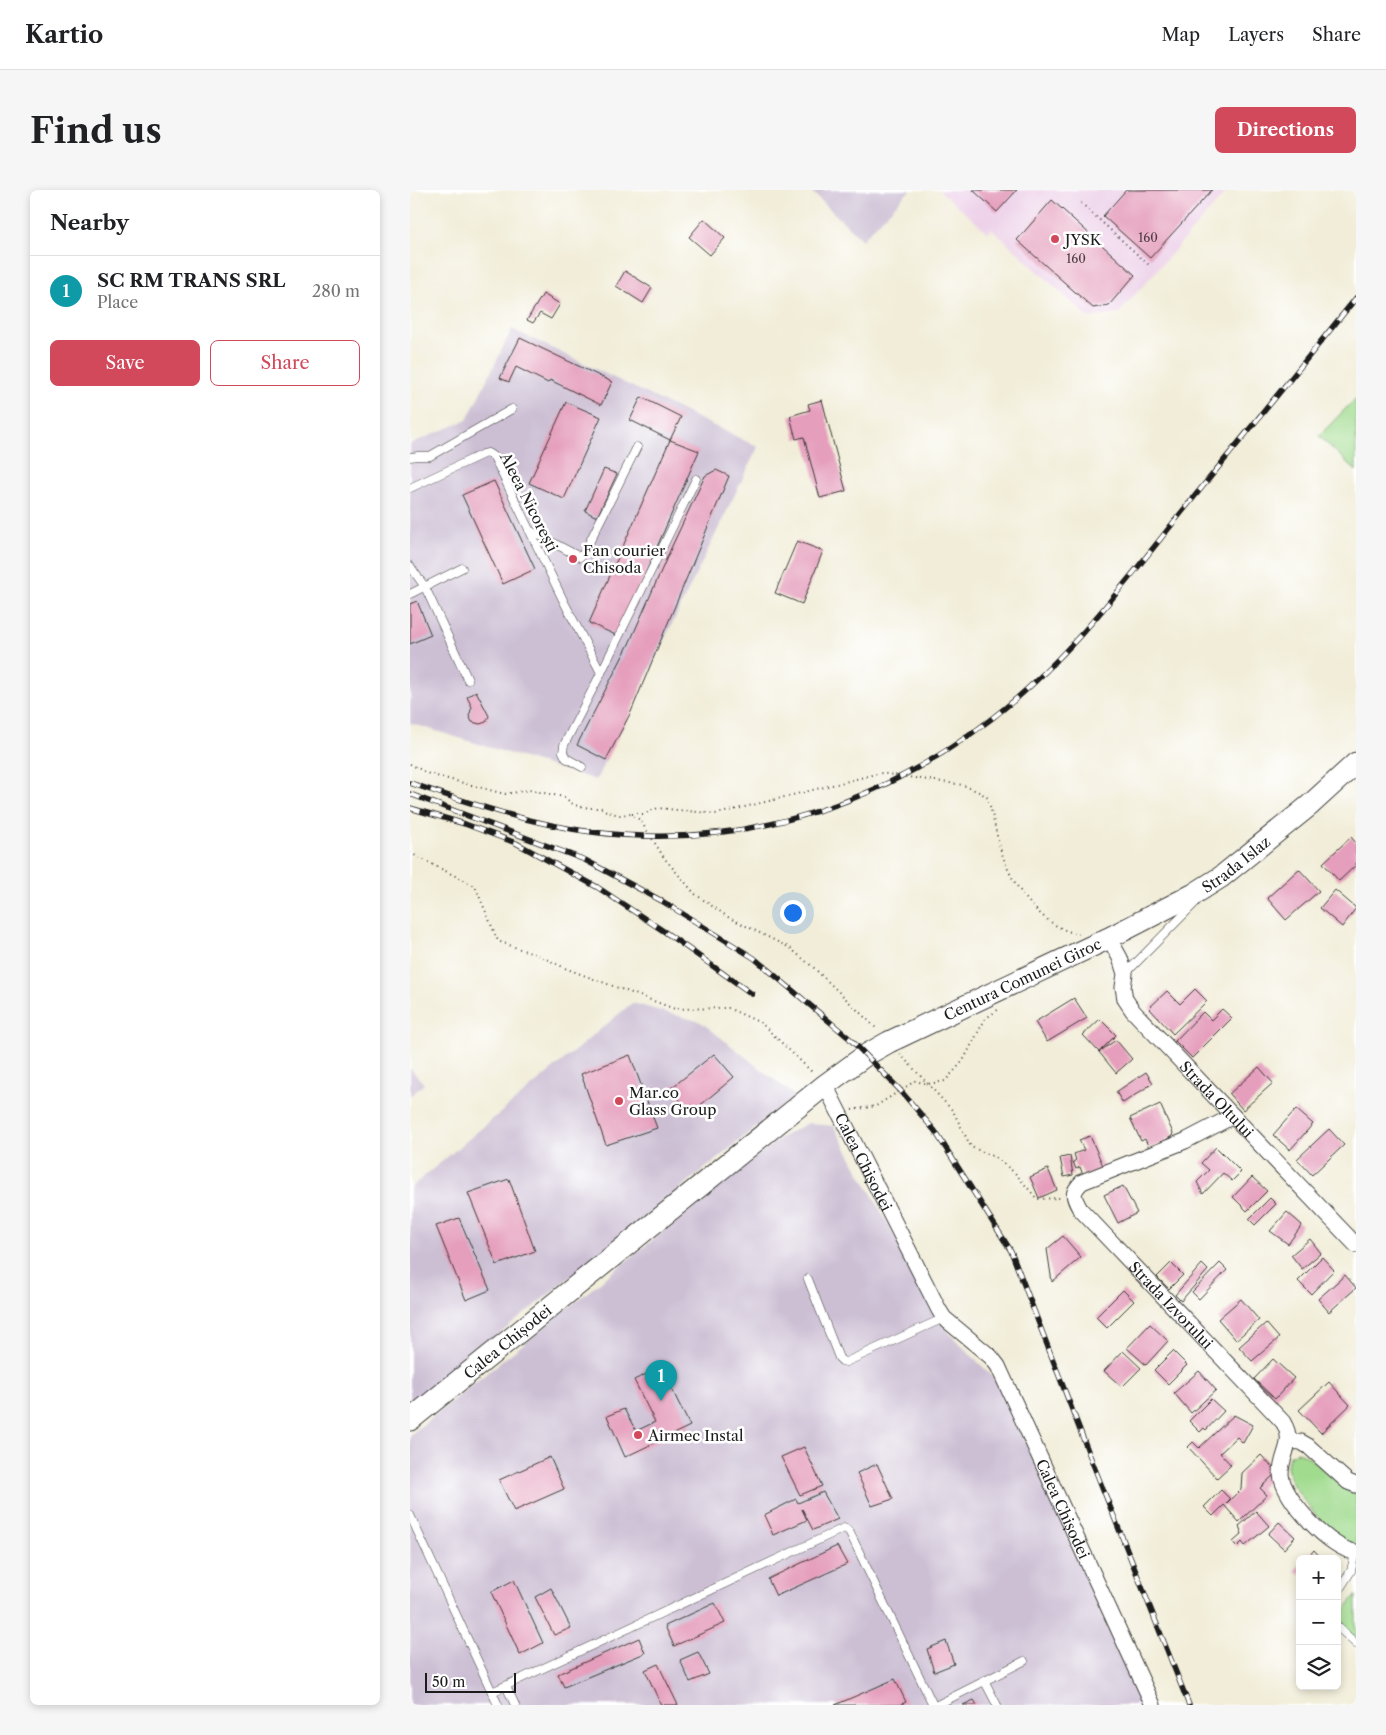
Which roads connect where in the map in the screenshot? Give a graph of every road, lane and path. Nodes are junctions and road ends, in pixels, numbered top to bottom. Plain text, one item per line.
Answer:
1 (1081, 203) dead end
2 (1150, 266) dead end
3 (512, 409) dead end
4 (638, 447) dead end
5 (410, 457) edge
6 (696, 479) dead end
7 (410, 488) edge
8 (529, 530) junction
9 (410, 566) edge
10 (462, 568) dead end
11 (425, 587) junction
12 (410, 594) edge
13 (601, 673) junction
14 (468, 680) dead end
15 (1356, 762) edge
16 (410, 764) edge
17 (582, 767) dead end
18 (631, 814) junction
19 (410, 853) edge
20 (1221, 877) junction
21 (1084, 934) dead end
22 (1109, 938) junction
23 (1125, 974) junction
24 (1002, 1008) dead end
25 (889, 1042) junction
26 (928, 1084) junction
27 (826, 1085) junction
28 (840, 1112) junction
29 (1233, 1116) junction
30 (1074, 1198) junction
31 (1356, 1245) edge
32 (808, 1279) dead end
33 (944, 1318) junction
34 (410, 1420) edge
35 (1289, 1441) junction
36 (1356, 1485) edge
37 (410, 1515) edge
38 (1356, 1552) edge
39 (1341, 1587) edge
40 (1341, 1630) edge
41 (1356, 1644) edge
42 (1024, 1661) dead end
43 (984, 1680) junction
44 (506, 1686) junction
45 (492, 1692) junction
46 (498, 1705) edge
47 (515, 1705) edge
48 (935, 1705) edge
49 (997, 1705) edge
50 (1153, 1705) edge

1 - 2 path
3 - 5 lane
4 - 8 lane
6 - 13 lane
7 - 8 lane, Aleea Nicorești
8 - 13 lane, Aleea Nicorești
9 - 11 lane
10 - 11 lane
11 - 12 lane
11 - 14 lane
13 - 17 lane
15 - 20 main road, Strada Islaz
16 - 18 path
18 - 21 path
18 - 25 path
19 - 27 path
20 - 22 main road, Centura Comunei Giroc
20 - 23 lane, Strada Islaz
22 - 23 street, Strada Oltului
22 - 25 main road, Centura Comunei Giroc
23 - 29 street, Strada Oltului
24 - 26 path
25 - 26 path
25 - 27 main road, Centura Comunei Giroc
26 - 28 path
26 - 30 path
27 - 28 street, Calea Chișodei
27 - 34 main road, Calea Chișodei
28 - 33 street, Calea Chișodei
29 - 30 street
29 - 31 street, Strada Oltului
30 - 35 street, Strada Izvorului
32 - 33 lane
33 - 50 street, Calea Chișodei
35 - 36 street
35 - 38 street
37 - 45 lane
38 - 39 lane
40 - 41 lane
42 - 43 lane
43 - 48 lane
43 - 49 lane
44 - 45 lane
44 - 47 lane
44 - 48 lane
45 - 46 lane

